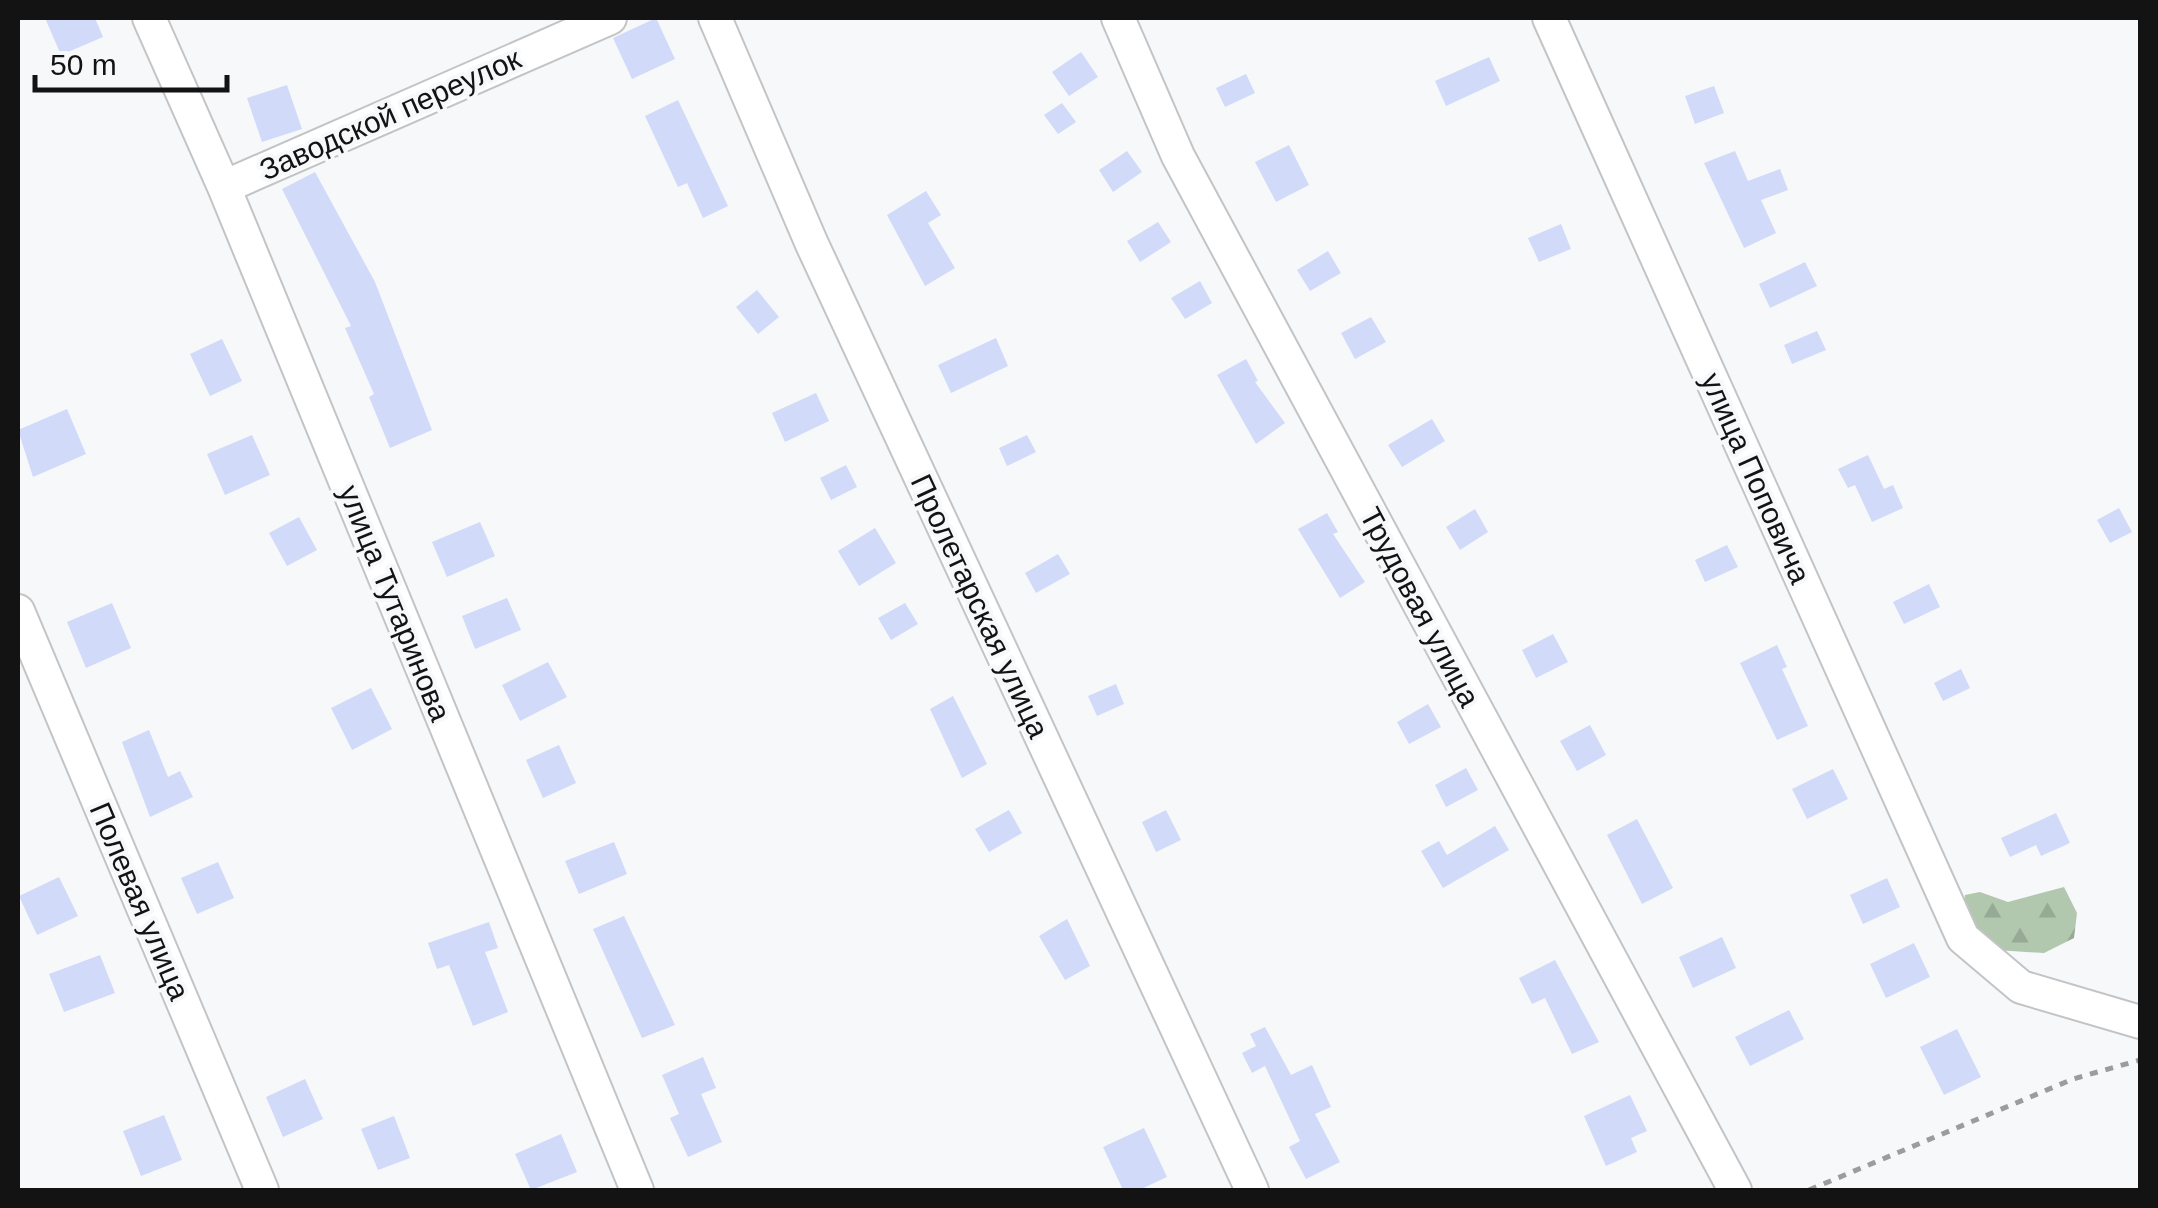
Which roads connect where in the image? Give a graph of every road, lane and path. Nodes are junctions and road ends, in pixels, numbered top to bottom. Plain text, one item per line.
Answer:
1 (149, 18) edge
2 (610, 18) edge
3 (715, 18) edge
4 (1118, 18) edge
5 (1548, 18) edge
6 (224, 187) junction
7 (18, 610) edge
8 (2140, 1022) edge
9 (2140, 1060) edge
10 (262, 1190) edge
11 (637, 1190) edge
12 (1252, 1190) edge
13 (1735, 1190) edge
14 (1809, 1190) edge

1 - 6 street, улица Тутаринова
2 - 6 street, Заводской переулок
3 - 12 street, Пролетарская улица
4 - 13 street, Трудовая улица
5 - 8 street, улица Поповича
6 - 11 street, улица Тутаринова
7 - 10 street, Полевая улица
9 - 14 path

